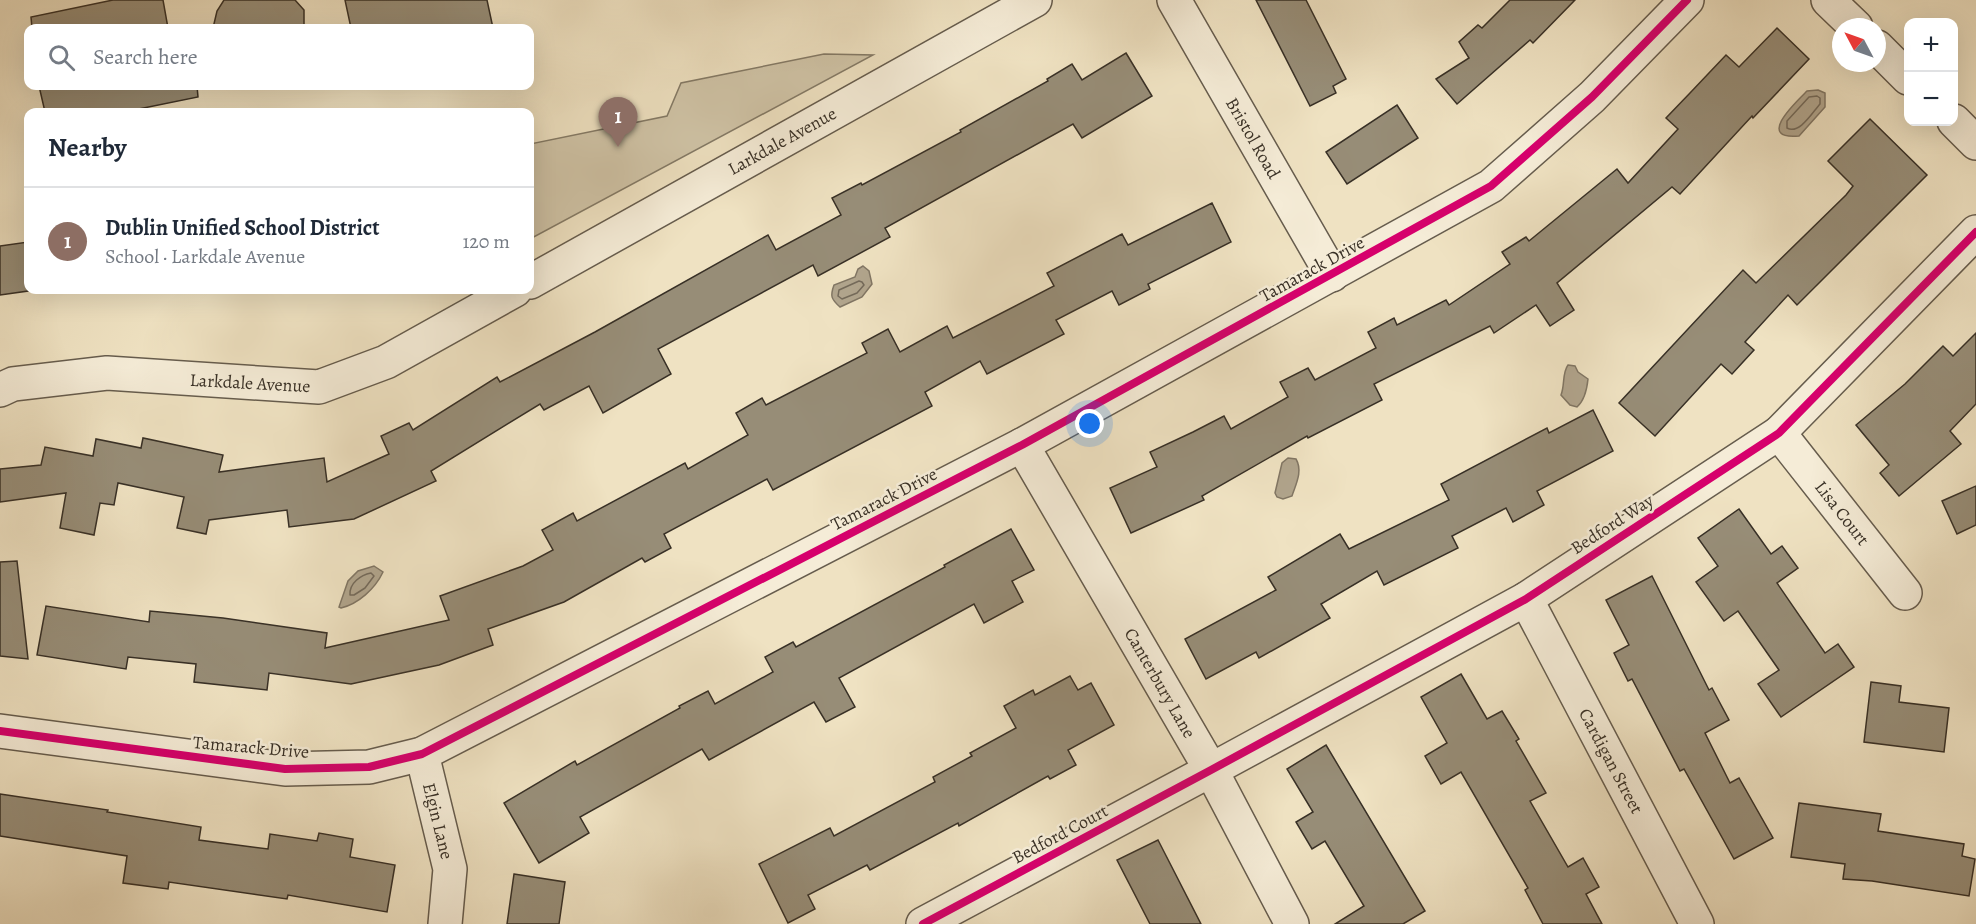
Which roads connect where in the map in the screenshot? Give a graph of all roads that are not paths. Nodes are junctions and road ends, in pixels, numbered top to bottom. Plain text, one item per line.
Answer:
1 (1035, 0) edge
2 (1174, 0) edge
3 (1687, 0) edge
4 (1828, 0) edge
5 (1847, 18) edge
6 (1886, 56) edge
7 (1904, 74) edge
8 (1958, 126) edge
9 (1976, 143) edge
10 (1976, 232) edge
11 (1332, 275) junction
12 (534, 280) edge
13 (508, 294) edge
14 (0, 390) edge
15 (1779, 433) junction
16 (1022, 445) junction
17 (1905, 593) dead end
18 (1526, 598) junction
19 (0, 731) edge
20 (422, 754) junction
21 (1211, 770) junction
22 (445, 924) edge
23 (923, 924) edge
24 (1292, 924) edge
25 (1696, 924) edge

1 - 12 street, Larkdale Avenue
2 - 11 street, Bristol Road
3 - 11 street, Tamarack Drive
4 - 5 street
6 - 7 street
8 - 9 street
10 - 15 street, Bedford Way
11 - 16 street, Tamarack Drive
13 - 14 street, Larkdale Avenue
15 - 17 street, Lisa Court
15 - 18 street, Bedford Way
16 - 20 street, Tamarack Drive
16 - 21 street, Canterbury Lane
18 - 21 street, Bedford Way
18 - 25 street, Cardigan Street
19 - 20 street, Tamarack Drive
20 - 22 street, Elgin Lane
21 - 23 street, Bedford Court
21 - 24 street, Canterbury Lane

